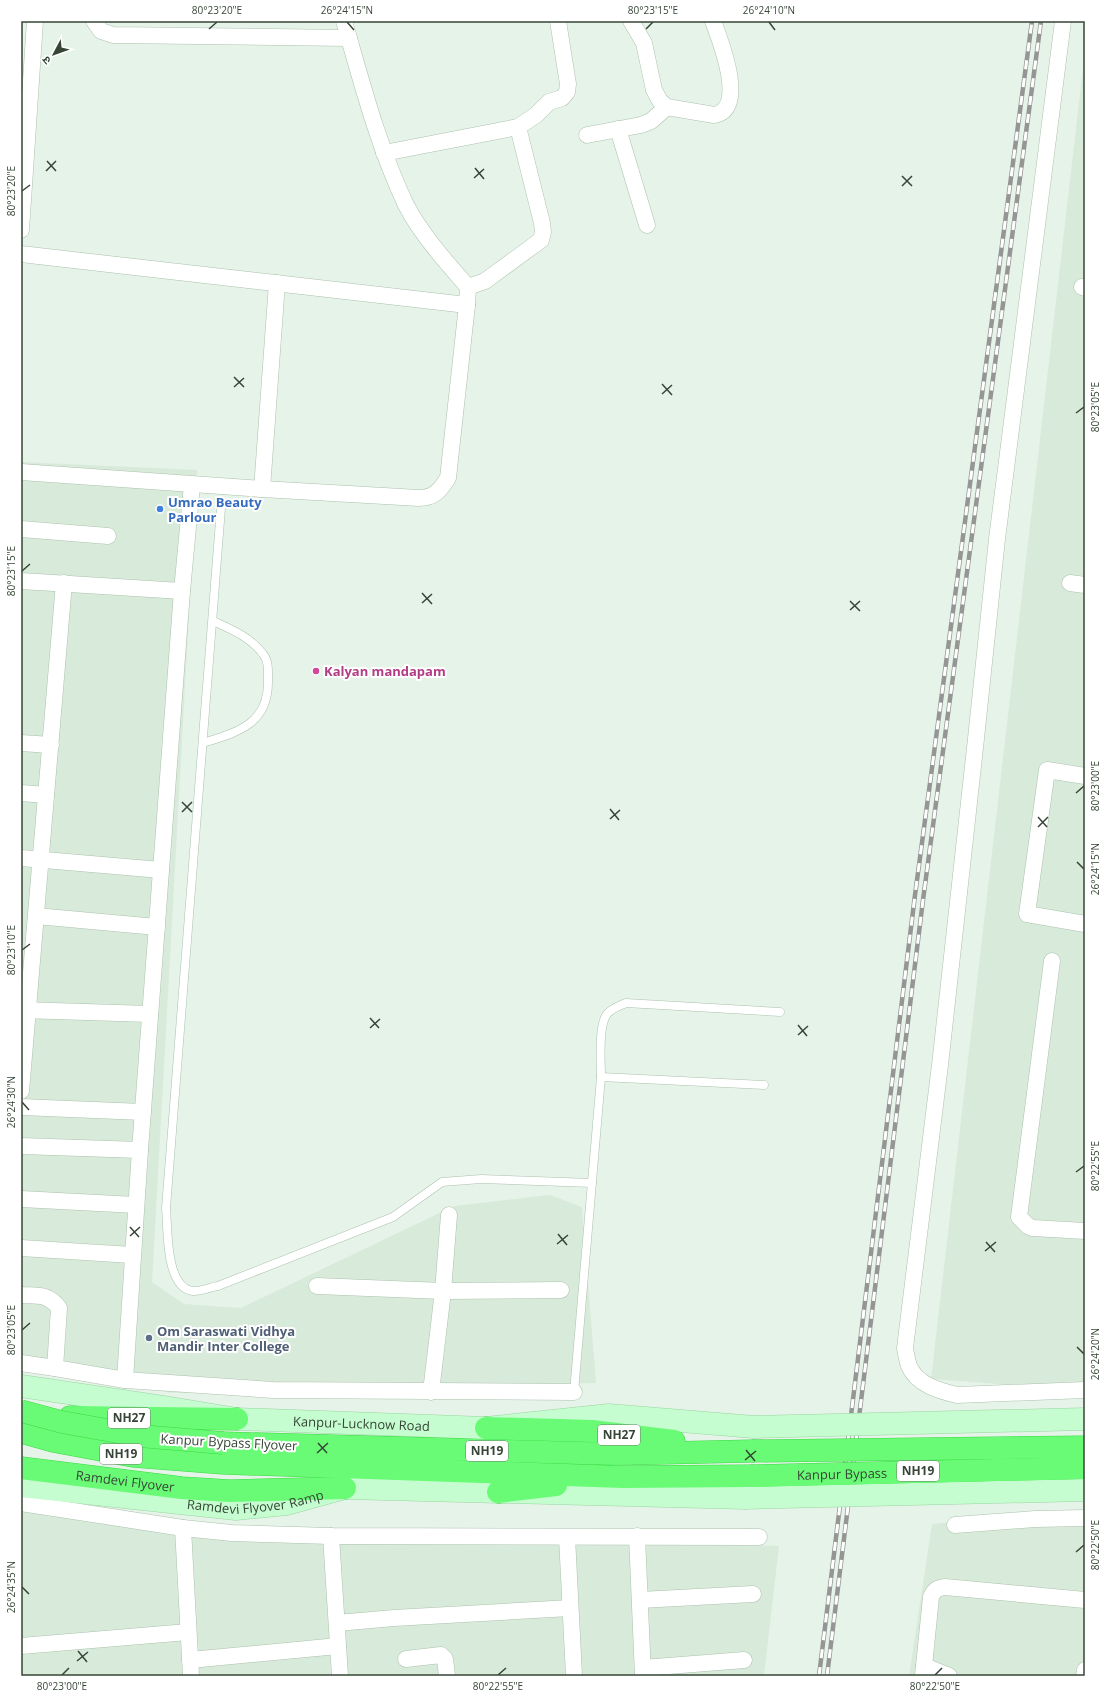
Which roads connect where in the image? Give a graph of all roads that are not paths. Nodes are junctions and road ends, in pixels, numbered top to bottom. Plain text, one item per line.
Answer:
1 (35, 21) edge
2 (94, 21) edge
3 (344, 21) edge
4 (558, 21) edge
5 (632, 21) edge
6 (713, 21) edge
7 (1063, 21) edge
8 (349, 38) junction
9 (667, 107) junction
10 (518, 127) junction
11 (618, 129) junction
12 (587, 135) dead end
13 (384, 153) junction
14 (647, 225) dead end
15 (21, 230) edge
16 (21, 254) edge
17 (277, 283) junction
18 (468, 287) junction
19 (467, 305) junction
20 (21, 472) edge
21 (192, 485) junction
22 (262, 490) junction
23 (221, 508) dead end
24 (21, 529) edge
25 (108, 536) dead end
26 (21, 580) edge
27 (64, 584) junction
28 (182, 591) junction
29 (212, 620) junction
30 (21, 743) edge
31 (203, 743) junction
32 (51, 745) junction
33 (1085, 776) edge
34 (21, 793) edge
35 (46, 794) junction
36 (21, 858) edge
37 (41, 860) junction
38 (161, 870) junction
39 (36, 916) junction
40 (1085, 924) edge
41 (157, 927) junction
42 (1052, 961) dead end
43 (24, 1010) edge
44 (780, 1012) dead end
45 (150, 1014) junction
46 (22, 1060) edge
47 (601, 1077) junction
48 (764, 1085) dead end
49 (21, 1091) edge
50 (21, 1107) edge
51 (143, 1112) junction
52 (21, 1146) edge
53 (140, 1150) junction
54 (592, 1183) junction
55 (21, 1199) edge
56 (136, 1204) junction
57 (449, 1215) dead end
58 (1085, 1231) edge
59 (21, 1248) edge
60 (132, 1255) junction
61 (317, 1286) dead end
62 (561, 1290) dead end
63 (443, 1291) junction
64 (21, 1295) edge
65 (21, 1364) edge
66 (55, 1368) junction
67 (125, 1380) junction
68 (21, 1386) edge
69 (1085, 1390) edge
70 (431, 1392) junction
71 (574, 1392) joint
72 (21, 1411) edge
73 (21, 1418) edge
74 (1085, 1419) edge
75 (237, 1420) junction
76 (486, 1428) junction
77 (21, 1432) edge
78 (1085, 1447) edge
79 (752, 1451) junction
80 (223, 1453) junction
81 (21, 1468) edge
82 (1085, 1468) edge
83 (622, 1477) junction
84 (21, 1486) edge
85 (346, 1488) joint
86 (1085, 1490) edge
87 (498, 1492) junction
88 (233, 1500) junction
89 (21, 1503) edge
90 (1085, 1518) edge
91 (955, 1525) dead end
92 (183, 1528) junction
93 (330, 1536) junction
94 (637, 1536) junction
95 (567, 1537) junction
96 (759, 1537) dead end
97 (753, 1594) dead end
98 (640, 1600) junction
99 (1085, 1600) edge
100 (570, 1608) junction
101 (337, 1623) junction
102 (188, 1632) junction
103 (21, 1646) edge
104 (338, 1646) junction
105 (406, 1659) dead end
106 (190, 1660) junction
107 (744, 1660) dead end
108 (1085, 1670) edge
109 (923, 1671) edge
110 (643, 1672) edge
111 (191, 1676) edge
112 (340, 1676) edge
113 (447, 1676) edge
114 (574, 1676) edge
115 (949, 1676) edge
116 (1084, 1676) edge

1 - 15 street
2 - 8 street
3 - 8 street
4 - 10 street
5 - 9 street
6 - 9 street
7 - 69 street
8 - 13 street
9 - 11 street
10 - 13 street
10 - 18 street
11 - 12 street
11 - 14 street
13 - 18 street
16 - 17 street
17 - 19 street
17 - 22 street
18 - 19 street
19 - 22 street
20 - 21 street
21 - 22 street
21 - 28 street
23 - 29 lane
24 - 25 street
26 - 27 street
27 - 28 street
27 - 32 street
28 - 38 street
29 - 31 lane
29 - 31 lane
30 - 32 street
31 - 54 lane
32 - 35 street
33 - 40 street
34 - 35 street
35 - 37 street
36 - 37 street
37 - 38 street
37 - 39 street
38 - 41 street
39 - 41 street
39 - 43 street
41 - 45 street
42 - 58 street
43 - 45 street
43 - 46 street
44 - 47 lane
45 - 51 street
46 - 49 street
47 - 48 lane
47 - 54 lane
50 - 51 street
51 - 53 street
52 - 53 street
53 - 56 street
54 - 71 lane
55 - 56 street
56 - 60 street
57 - 63 street
59 - 60 street
60 - 67 street
61 - 63 street
62 - 63 street
63 - 70 street
64 - 66 street
65 - 66 street
66 - 67 street
67 - 70 street
68 - 75 main road, Kanpur-Lucknow Road
70 - 71 street
72 - 80 highway, Kanpur Bypass Flyover / NH19, bridge
73 - 75 highway, NH27
74 - 76 main road, Kanpur-Lucknow Road, bridge
75 - 76 main road, Kanpur-Lucknow Road / NH27
76 - 79 highway, NH27
77 - 80 highway, Kanpur Bypass Flyover / NH19
78 - 79 highway, Kanpur Bypass / NH19, bridge
79 - 80 highway, Kanpur Bypass Flyover / NH19
80 - 83 highway, Kanpur Bypass Flyover / NH19
81 - 88 highway, Ramdevi Flyover
82 - 83 highway, Kanpur Bypass / NH19, bridge
83 - 87 highway
84 - 88 main road, Ramdevi Flyover Ramp
85 - 87 main road
85 - 88 highway, Ramdevi Flyover
86 - 87 main road, bridge
89 - 92 street
90 - 91 street
92 - 93 street
92 - 102 street
93 - 95 street
93 - 101 street
94 - 95 street
94 - 96 street
94 - 98 street
95 - 100 street
97 - 98 street
98 - 110 street
99 - 109 street
100 - 101 street
100 - 114 street
101 - 104 street
102 - 103 street
102 - 106 street
104 - 106 street
104 - 112 street
105 - 113 street
106 - 111 street
107 - 110 street
108 - 116 street
109 - 115 street

